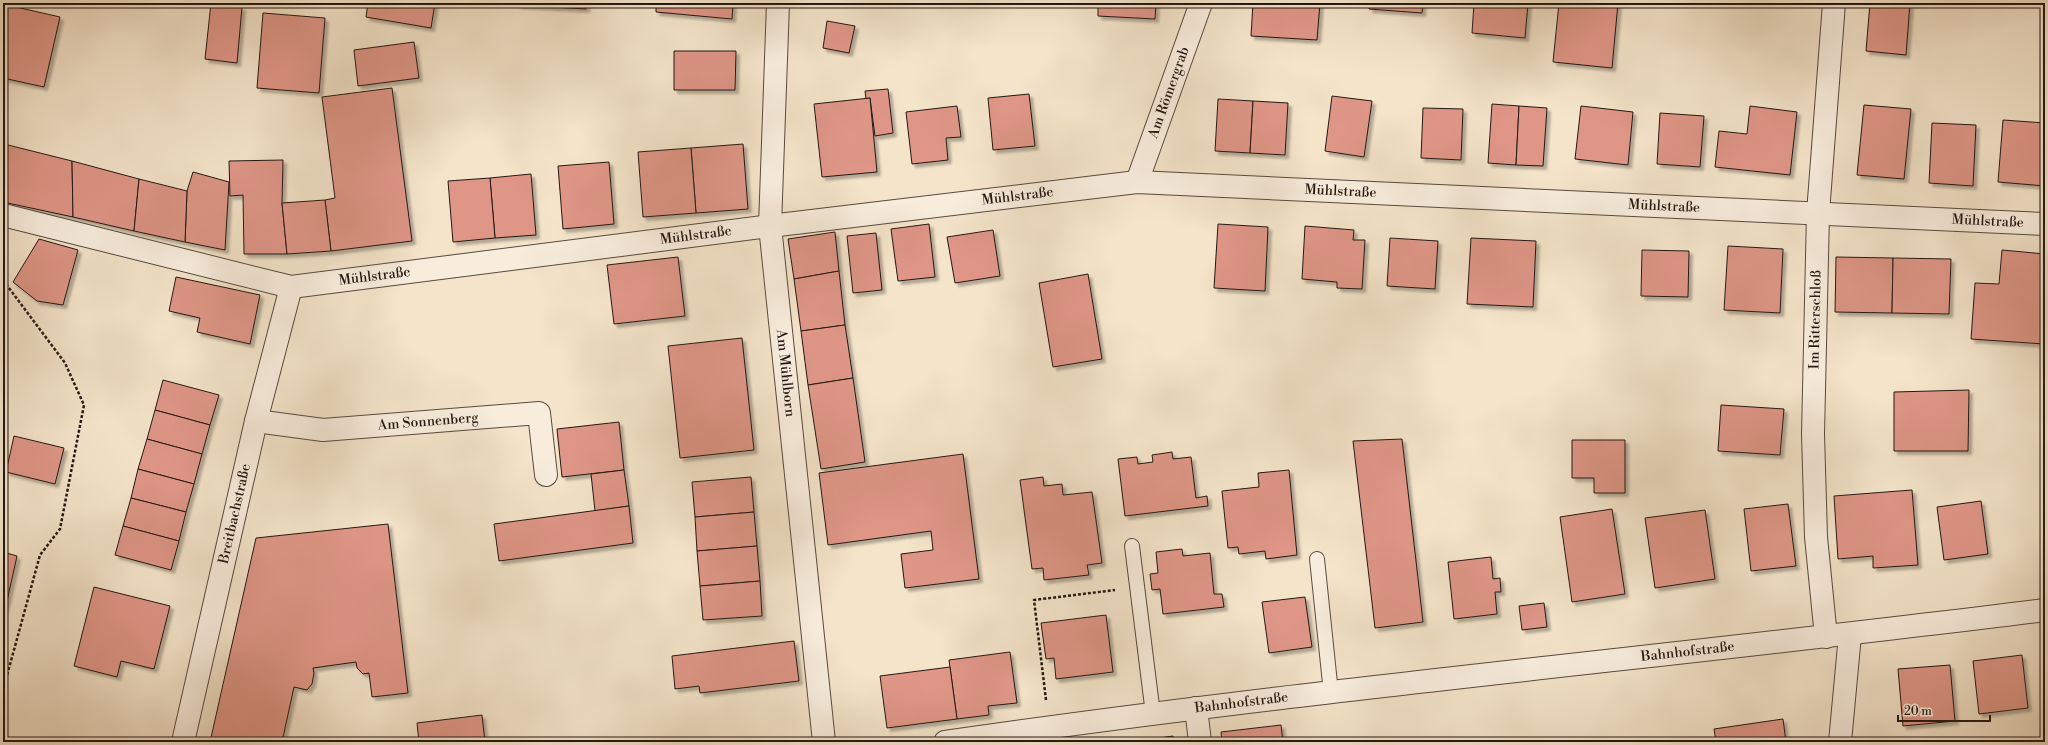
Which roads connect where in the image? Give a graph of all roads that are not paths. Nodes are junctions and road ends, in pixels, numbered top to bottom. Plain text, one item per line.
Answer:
1 (778, 3) edge
2 (1201, 3) edge
3 (1834, 3) edge
4 (1137, 182) junction
5 (1818, 213) junction
6 (3, 215) edge
7 (2045, 224) edge
8 (770, 226) junction
9 (291, 287) junction
10 (256, 421) junction
11 (546, 476) dead end
12 (1132, 546) dead end
13 (1317, 560) dead end
14 (2045, 610) edge
15 (1850, 635) junction
16 (1826, 637) junction
17 (1331, 693) junction
18 (1196, 708) junction
19 (1153, 714) junction
20 (183, 742) edge
21 (824, 742) edge
22 (945, 742) edge
23 (1200, 742) edge
24 (1840, 742) edge

1 - 8 street, Am Mühlborn
2 - 4 street, Am Römergrab
3 - 5 street, Im Ritterschloß
4 - 5 street, Mühlstraße
4 - 8 street, Mühlstraße
5 - 7 street, Mühlstraße
5 - 16 street, Im Ritterschloß
6 - 9 street, Mühlstraße
8 - 9 street, Mühlstraße
8 - 21 street, Am Mühlborn
9 - 10 street, Breitbachstraße
10 - 11 street, Am Sonnenberg
10 - 20 street, Breitbachstraße
12 - 19 lane
13 - 17 lane
14 - 15 street, Bahnhofstraße
15 - 16 street, Bahnhofstraße
15 - 24 street
16 - 17 street, Bahnhofstraße
17 - 18 street, Bahnhofstraße
18 - 19 street, Bahnhofstraße
18 - 23 street
19 - 22 street, Bahnhofstraße

